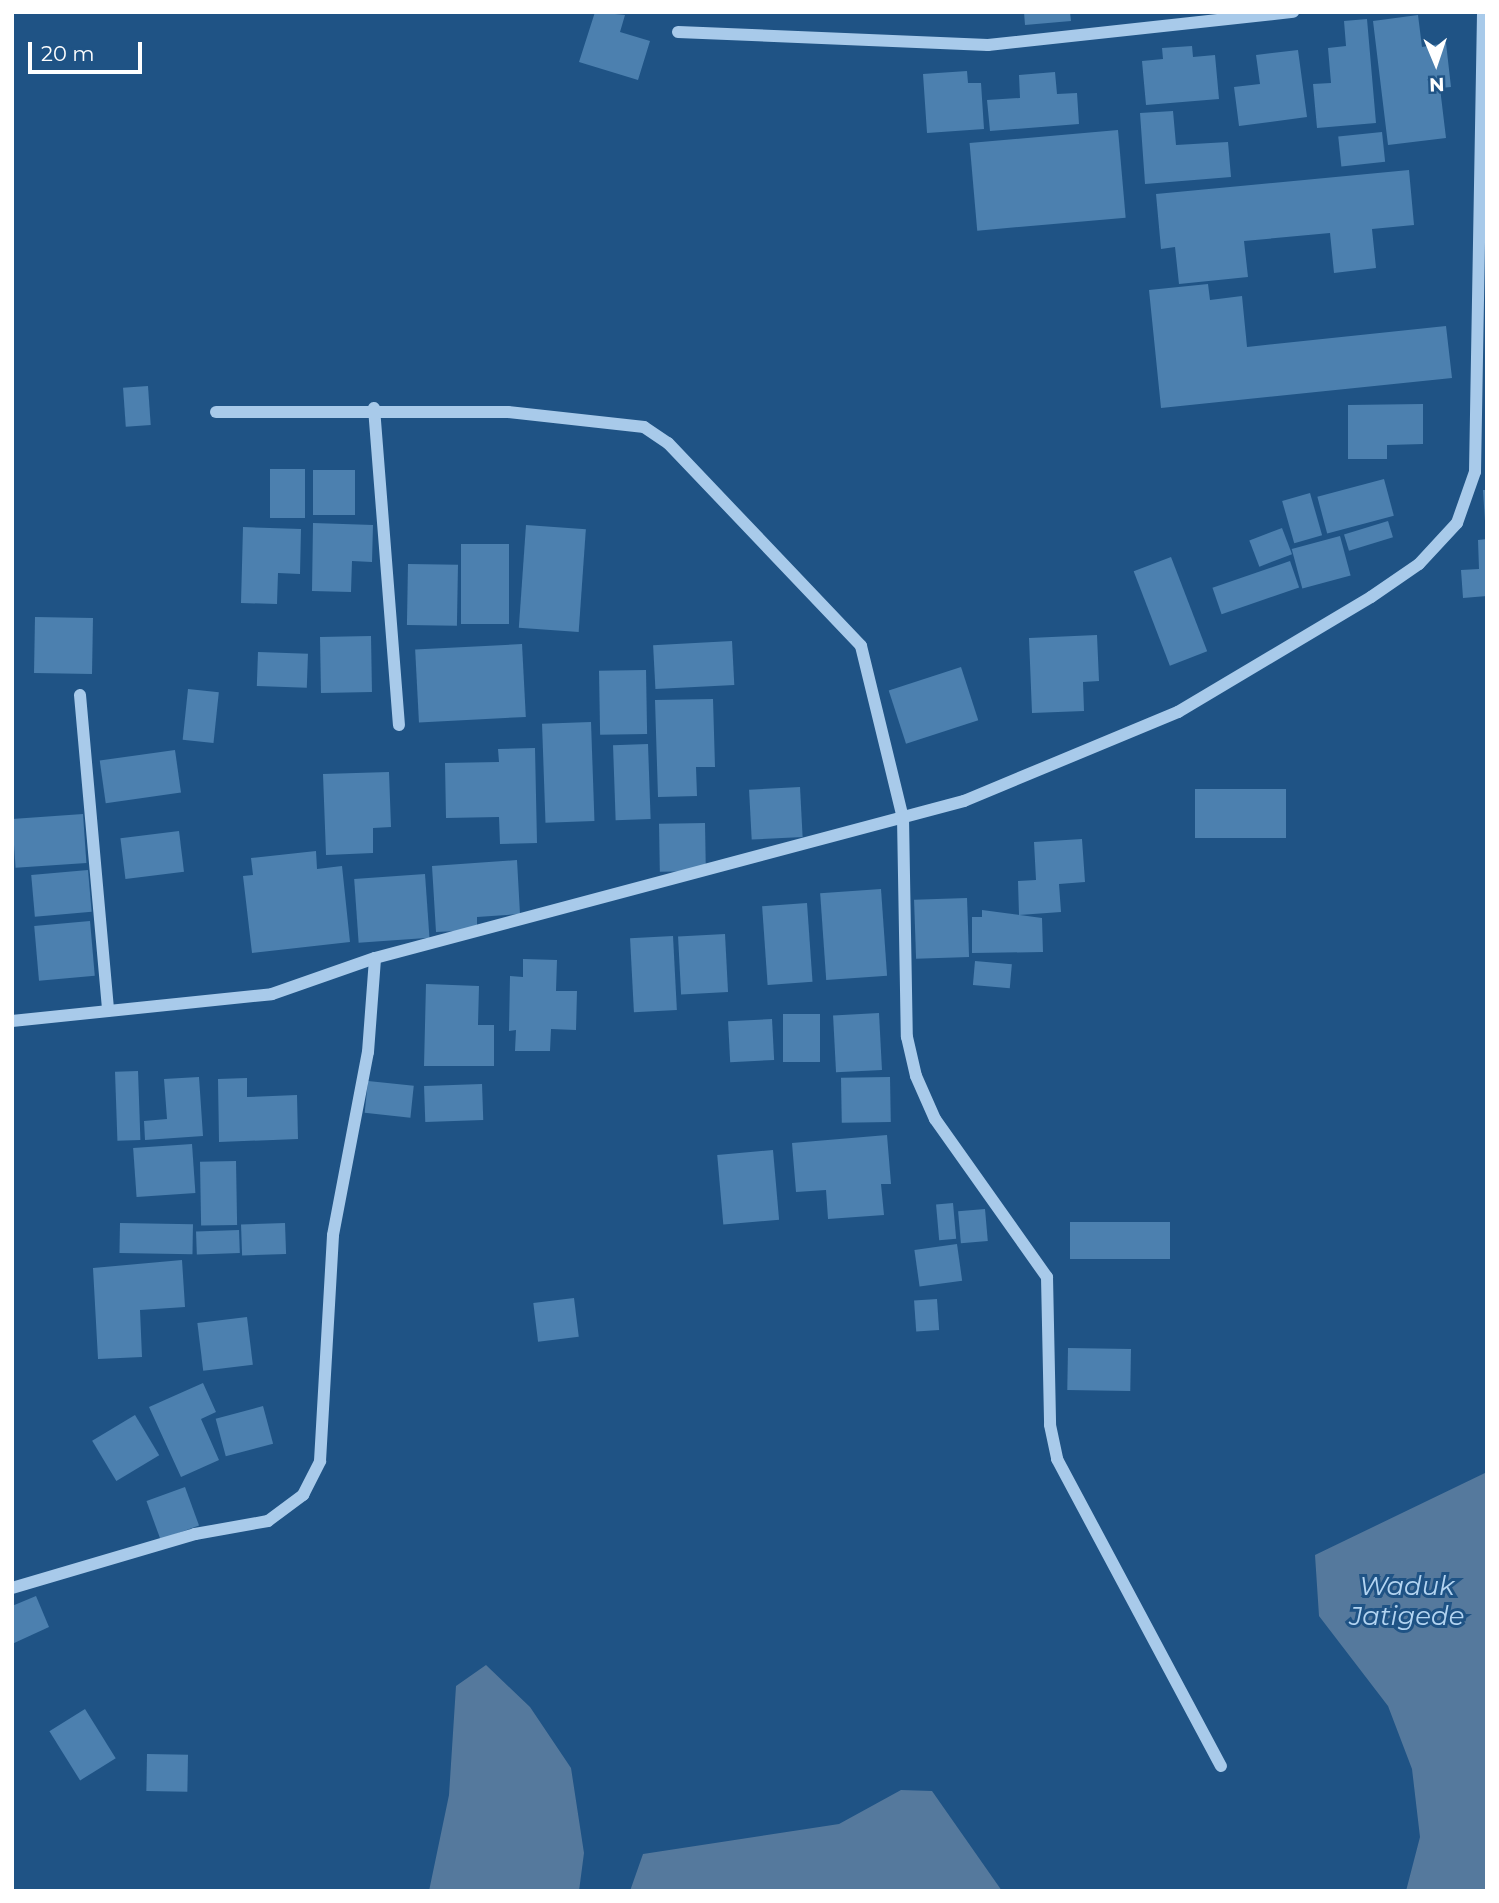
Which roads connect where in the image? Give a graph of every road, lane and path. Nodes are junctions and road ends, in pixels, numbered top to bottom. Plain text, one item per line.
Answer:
1 (1293, 12) edge
2 (1483, 12) edge
3 (678, 32) dead end
4 (374, 408) junction
5 (216, 412) dead end
6 (1481, 471) edge
7 (80, 695) dead end
8 (398, 725) dead end
9 (903, 818) junction
10 (375, 958) junction
11 (108, 1011) junction
12 (12, 1021) edge
13 (12, 1588) edge
14 (1221, 1766) dead end

1 - 3 street
2 - 6 street
4 - 5 street
4 - 8 street
4 - 9 street
6 - 9 street
7 - 11 street
9 - 10 street
9 - 14 street
10 - 11 street
10 - 13 street
11 - 12 street

